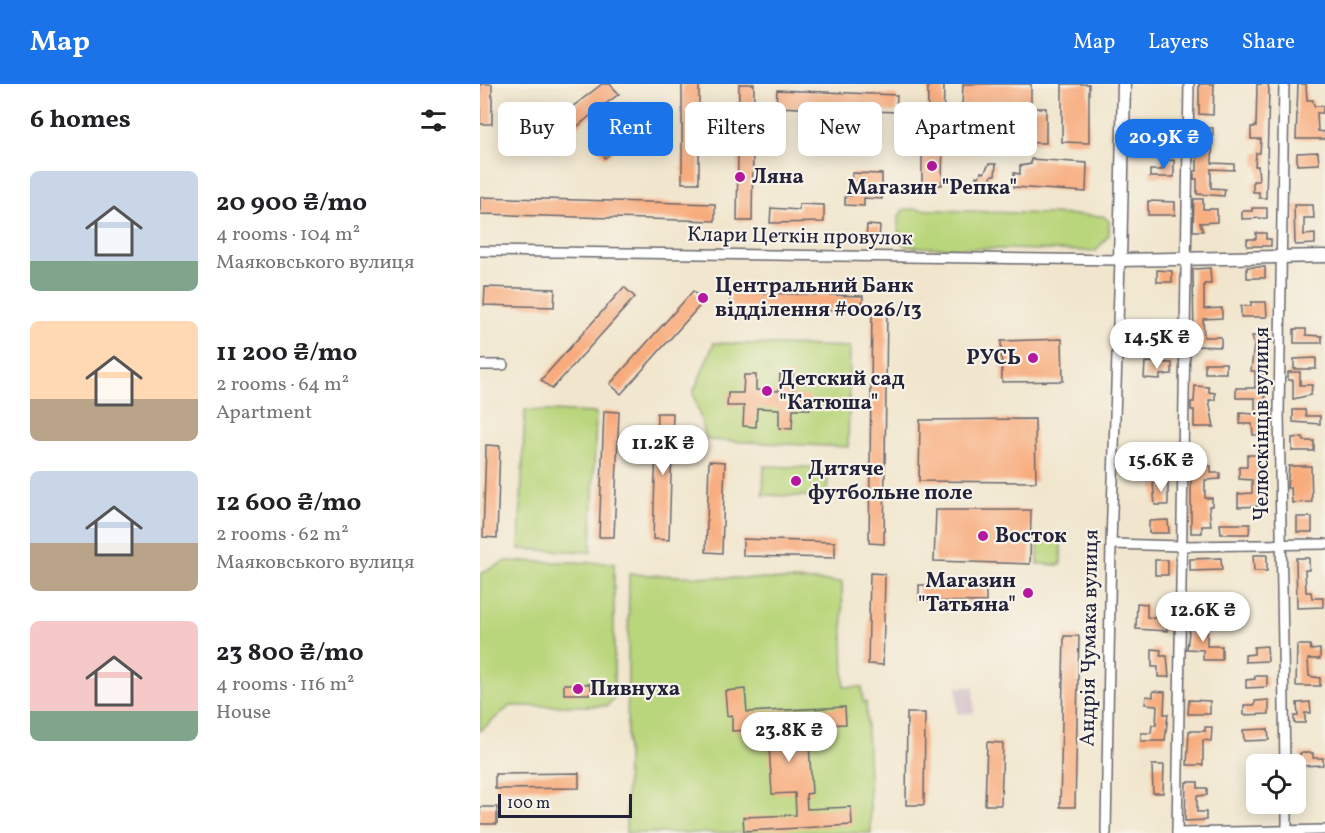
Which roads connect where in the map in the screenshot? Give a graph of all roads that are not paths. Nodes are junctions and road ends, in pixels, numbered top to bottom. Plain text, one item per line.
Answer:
1 (1124, 84) edge
2 (1189, 84) edge
3 (1284, 84) edge
4 (480, 250) edge
5 (1325, 256) edge
6 (1282, 257) junction
7 (1120, 260) junction
8 (1185, 260) junction
9 (480, 365) edge
10 (503, 365) dead end
11 (1111, 544) junction
12 (1279, 544) junction
13 (1325, 544) edge
14 (1181, 546) junction
15 (1285, 754) edge
16 (1287, 814) edge
17 (1325, 830) edge
18 (1287, 832) edge
19 (1106, 833) edge
20 (1177, 833) edge

1 - 7 street, Андрія Чумака вулиця
2 - 8 street
3 - 6 street, Челюскінців вулиця
4 - 7 street, Клари Цеткін провулок
5 - 6 street
6 - 8 street
6 - 12 street, Челюскінців вулиця
7 - 8 street
7 - 11 street, Андрія Чумака вулиця
8 - 14 street
9 - 10 street
11 - 14 street
11 - 19 street, Андрія Чумака вулиця
12 - 13 street
12 - 14 street
12 - 15 street, Челюскінців вулиця
14 - 20 street
16 - 18 street
17 - 18 street
18 - 20 street

